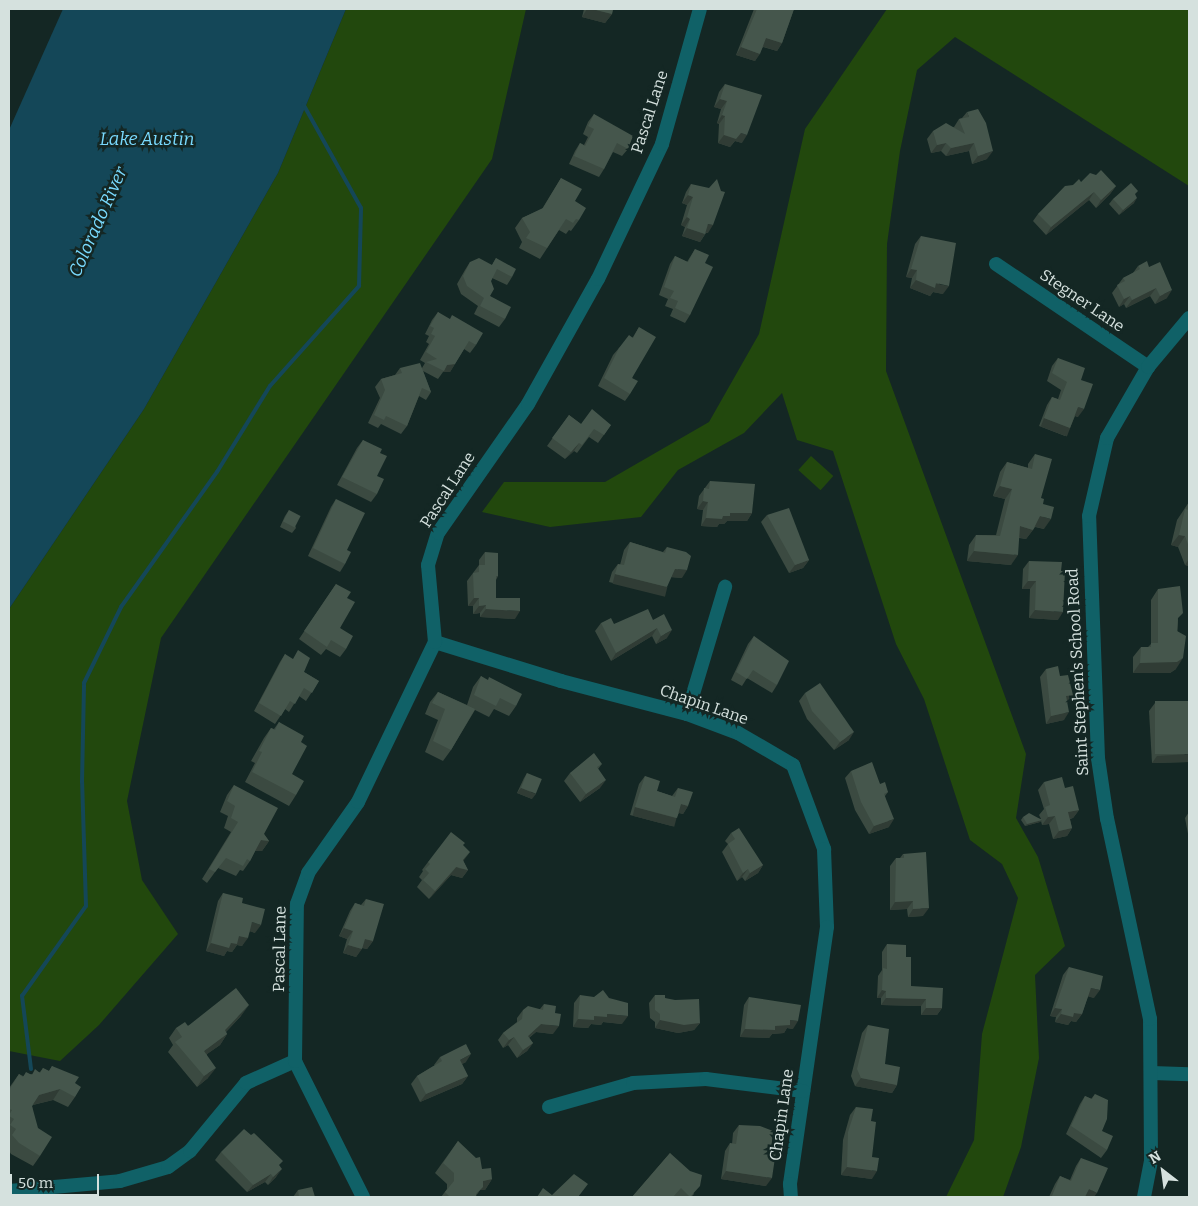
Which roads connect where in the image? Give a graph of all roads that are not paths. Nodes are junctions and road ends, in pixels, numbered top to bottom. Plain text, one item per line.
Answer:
1 (700, 9) edge
2 (996, 264) dead end
3 (1189, 318) edge
4 (1148, 367) junction
5 (725, 587) dead end
6 (435, 642) junction
7 (688, 714) junction
8 (295, 1061) junction
9 (1152, 1073) junction
10 (1189, 1074) edge
11 (803, 1091) junction
12 (549, 1107) dead end
13 (9, 1191) edge
14 (363, 1197) edge
15 (791, 1197) edge
16 (1144, 1197) edge

1 - 6 street, Pascal Lane
2 - 4 street, Stegner Lane
3 - 4 street, Saint Stephen's School Road
4 - 9 street, Saint Stephen's School Road
5 - 7 street
6 - 7 street, Chapin Lane
6 - 8 street, Pascal Lane
7 - 11 street, Chapin Lane
8 - 13 street
8 - 14 street, Pascal Lane
9 - 10 street
9 - 16 street, Saint Stephen's School Road
11 - 12 street
11 - 15 street, Chapin Lane

